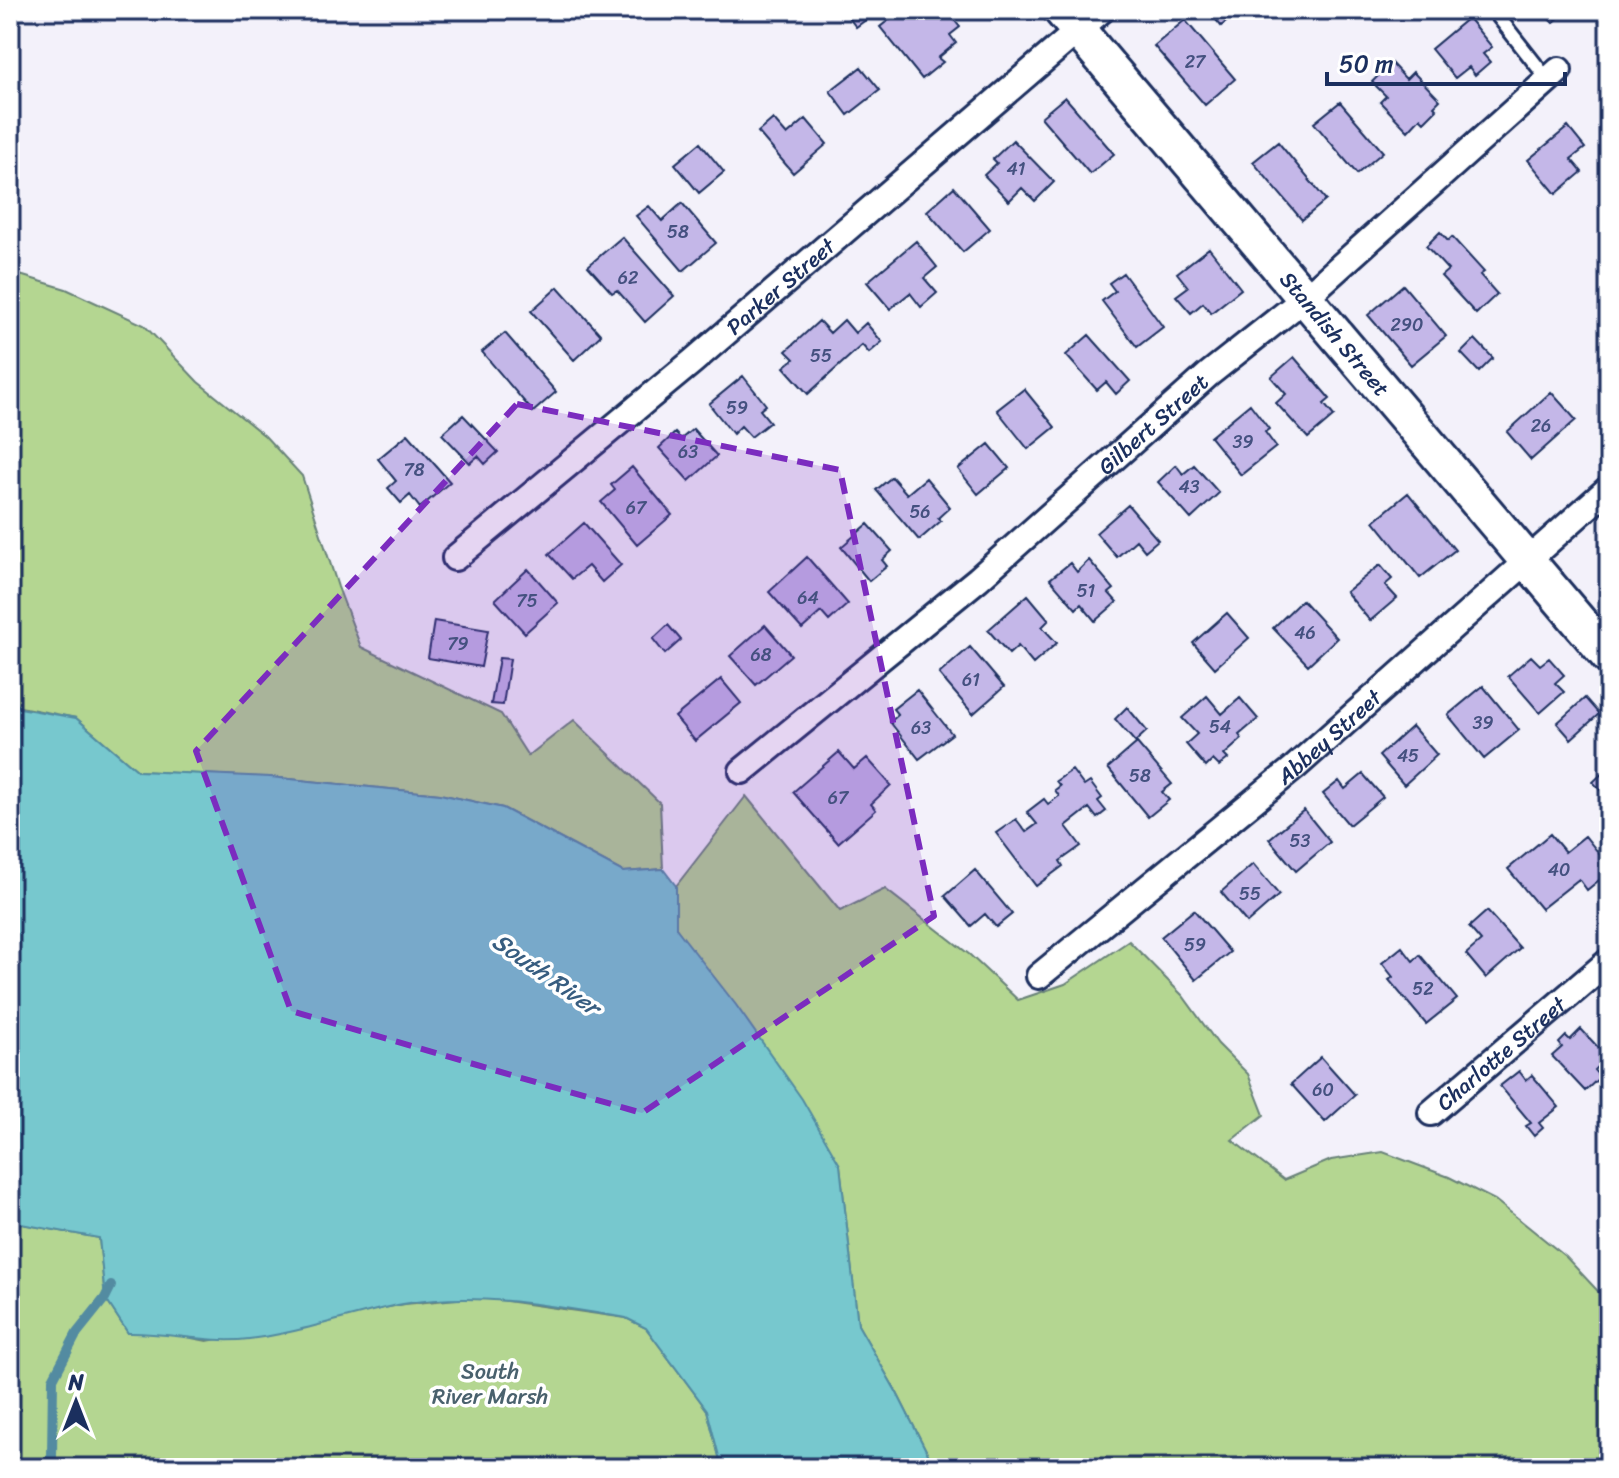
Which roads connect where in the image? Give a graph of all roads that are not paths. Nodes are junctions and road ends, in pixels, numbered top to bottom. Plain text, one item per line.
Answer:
1 (1493, 10) edge
2 (1080, 17) edge
3 (1554, 75) joint
4 (1305, 298) junction
5 (1609, 488) edge
6 (455, 558) dead end
7 (1528, 560) junction
8 (1609, 657) edge
9 (742, 771) dead end
10 (1609, 961) edge
11 (1039, 976) dead end
12 (1431, 1113) dead end

1 - 3 lane
2 - 4 street, Standish Street
2 - 6 street, Parker Street
3 - 4 street, Gilbert Street
4 - 7 street, Standish Street
4 - 9 street, Gilbert Street
5 - 7 street, Abbey Street
7 - 8 street, Standish Street
7 - 11 street, Abbey Street
10 - 12 street, Charlotte Street

